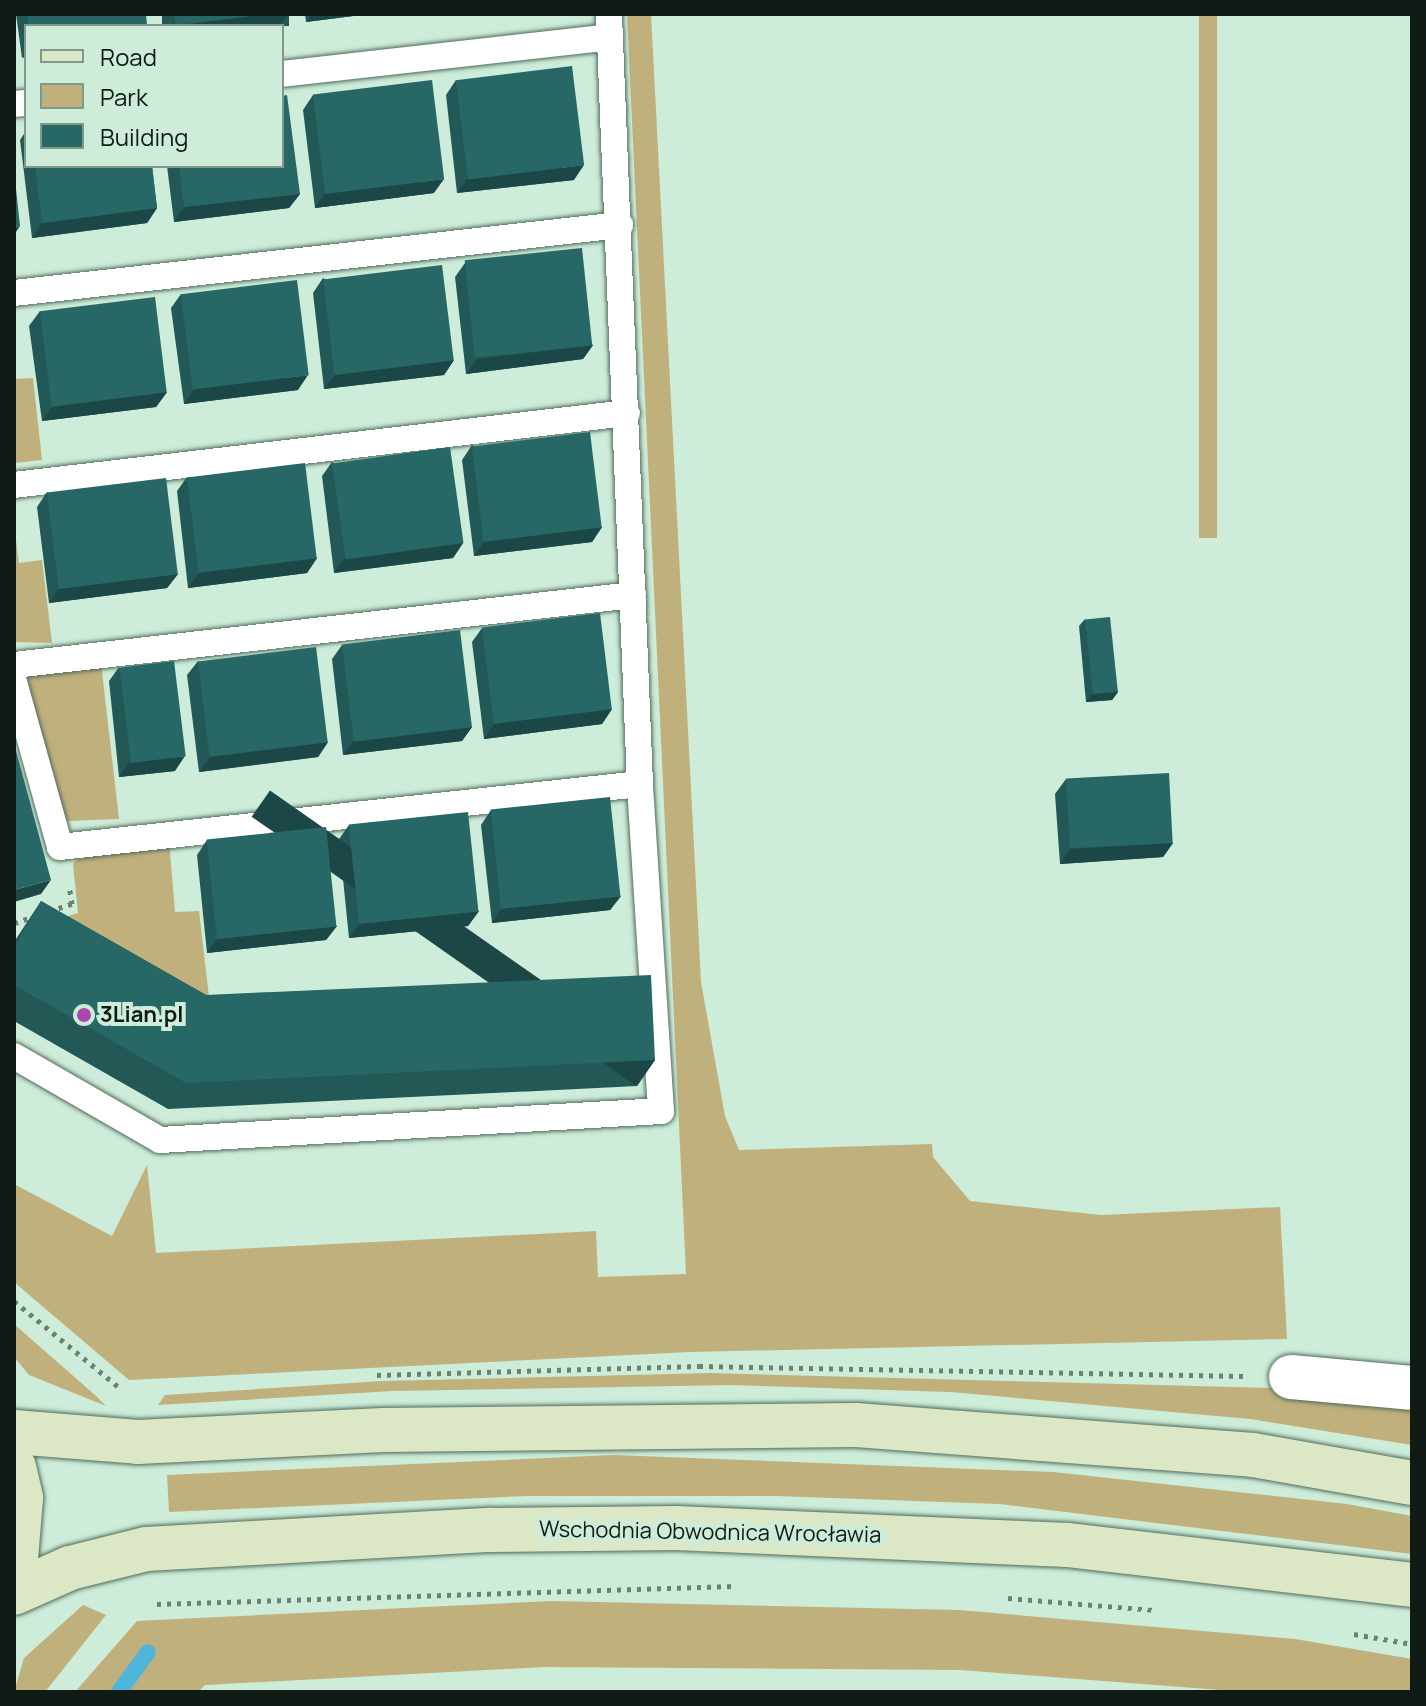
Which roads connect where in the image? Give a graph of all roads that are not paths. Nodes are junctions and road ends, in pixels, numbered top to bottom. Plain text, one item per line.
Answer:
1 (610, 25) edge
2 (284, 74) edge
3 (620, 225) junction
4 (14, 293) edge
5 (627, 413) junction
6 (14, 485) edge
7 (633, 595) junction
8 (14, 665) edge
9 (14, 682) edge
10 (640, 784) junction
11 (14, 1056) edge
12 (1291, 1377) dead end
13 (1412, 1388) edge
14 (14, 1432) edge
15 (14, 1467) edge
16 (1412, 1483) edge
17 (14, 1583) edge
18 (1412, 1585) edge
19 (14, 1593) edge

1 - 2 lane
1 - 3 lane
3 - 4 lane
3 - 5 lane
5 - 6 lane
5 - 7 lane
7 - 8 lane
7 - 10 lane
9 - 10 lane
10 - 11 lane
12 - 13 street
14 - 16 main road
15 - 17 main road
18 - 19 main road, Wschodnia Obwodnica Wrocławia

